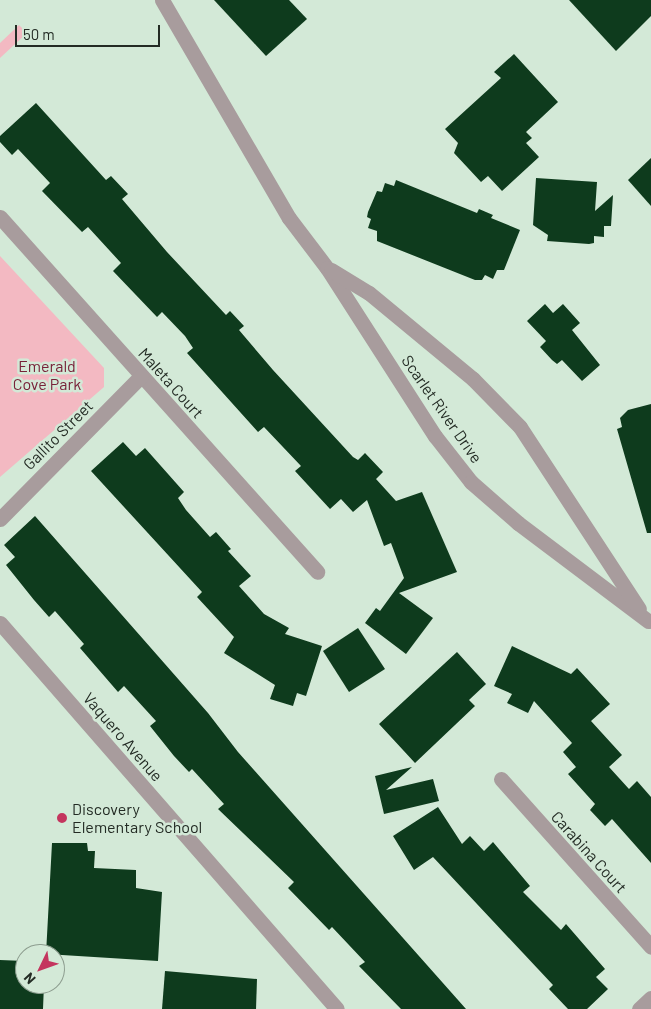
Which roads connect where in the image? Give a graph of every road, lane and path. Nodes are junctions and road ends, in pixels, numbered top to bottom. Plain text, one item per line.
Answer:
1 (162, 0) edge
2 (0, 217) edge
3 (328, 268) junction
4 (142, 376) junction
5 (0, 519) edge
6 (317, 572) dead end
7 (0, 623) edge
8 (649, 623) edge
9 (501, 779) dead end
10 (651, 947) edge
11 (651, 998) edge
12 (337, 1009) edge
13 (639, 1009) edge

1 - 3 street, Scarlet River Drive
2 - 4 street, Maleta Court
3 - 8 street, Scarlet River Drive
3 - 8 street, Scarlet River Drive
4 - 5 street, Gallito Street
4 - 6 street, Maleta Court
7 - 12 street, Vaquero Avenue
9 - 10 street, Carabina Court
11 - 13 street

